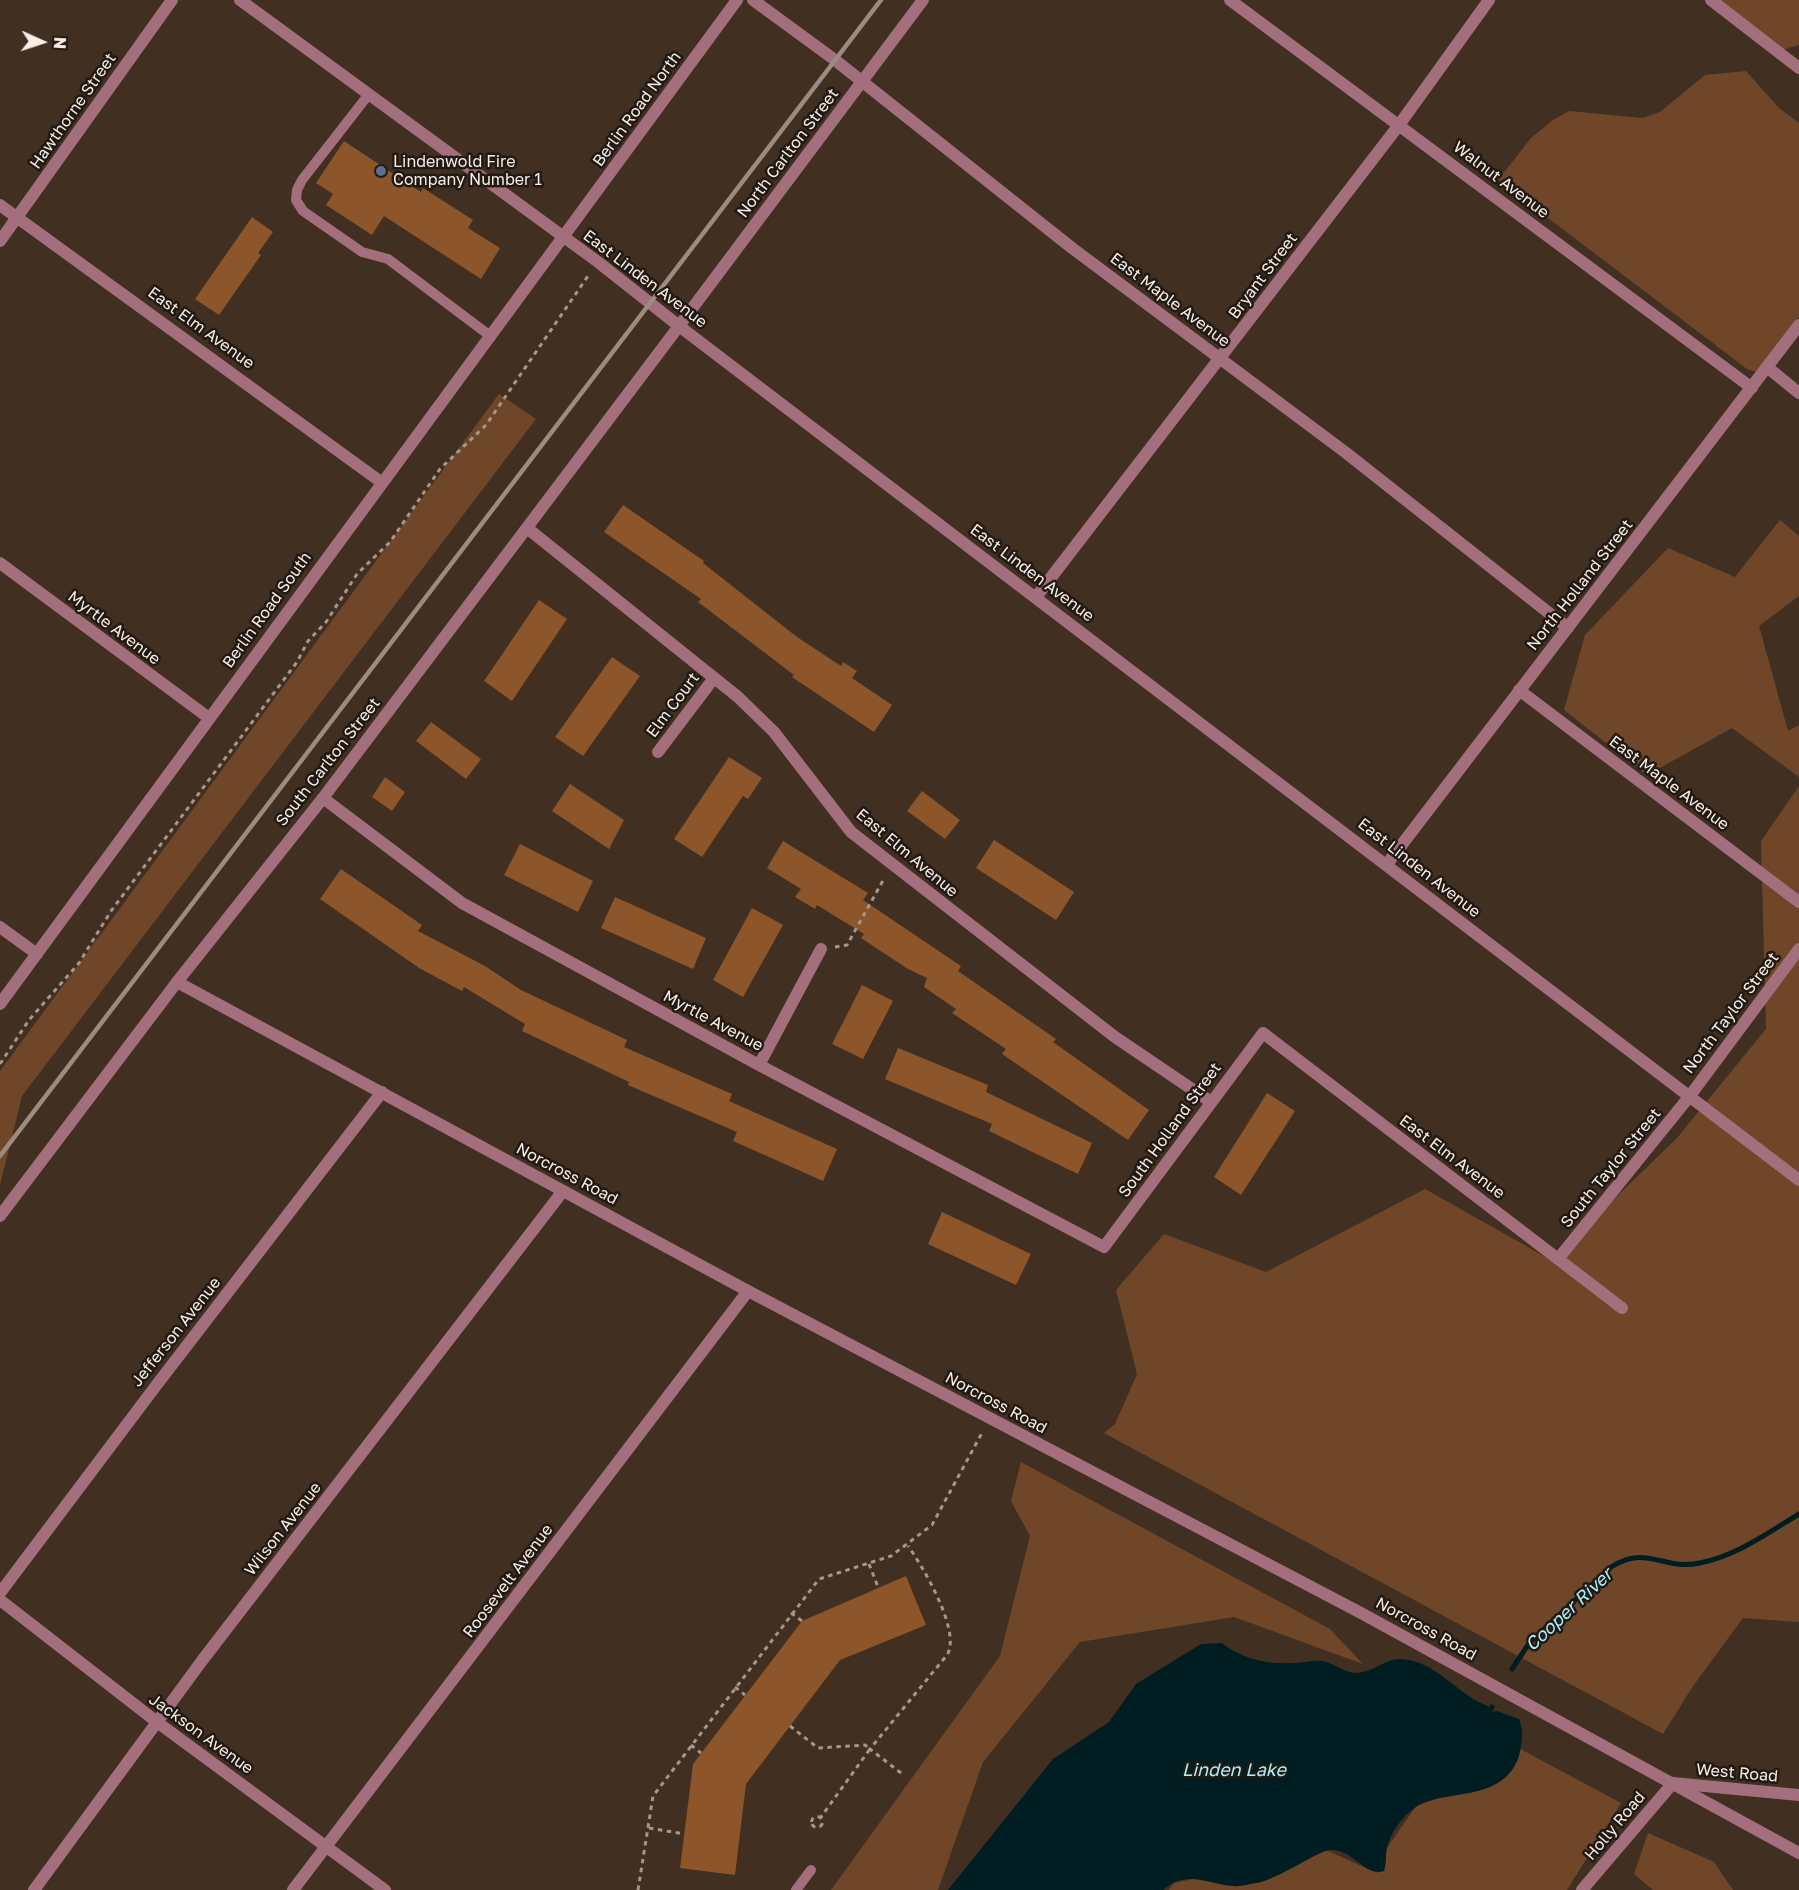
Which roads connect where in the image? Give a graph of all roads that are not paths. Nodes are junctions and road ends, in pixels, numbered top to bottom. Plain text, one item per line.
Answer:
1 (172, 0) edge
2 (240, 0) edge
3 (737, 0) edge
4 (753, 0) edge
5 (923, 0) edge
6 (1230, 0) edge
7 (1489, 0) edge
8 (1711, 0) edge
9 (1799, 68) edge
10 (863, 82) junction
11 (369, 93) junction
12 (1399, 125) junction
13 (0, 204) edge
14 (17, 218) junction
15 (563, 237) junction
16 (0, 241) edge
17 (1799, 325) edge
18 (679, 326) junction
19 (489, 335) junction
20 (1221, 359) junction
21 (1767, 368) junction
22 (1752, 388) junction
23 (1799, 393) edge
24 (381, 482) junction
25 (526, 528) junction
26 (0, 563) edge
27 (1036, 597) junction
28 (1568, 628) junction
29 (714, 678) junction
30 (1519, 690) junction
31 (209, 718) junction
32 (658, 752) dead end
33 (323, 798) junction
34 (1387, 864) junction
35 (1799, 902) edge
36 (0, 927) edge
37 (821, 949) road end
38 (1799, 949) edge
39 (37, 954) junction
40 (177, 982) junction
41 (0, 1004) edge
42 (1263, 1033) joint
43 (759, 1065) junction
44 (382, 1092) junction
45 (1689, 1097) junction
46 (1211, 1102) junction
47 (1799, 1180) edge
48 (563, 1191) junction
49 (0, 1216) edge
50 (1104, 1247) joint
51 (1558, 1259) junction
52 (748, 1291) junction
53 (1622, 1308) dead end
54 (0, 1593) edge
55 (0, 1600) edge
56 (157, 1722) junction
57 (1672, 1783) junction
58 (1799, 1795) edge
59 (326, 1846) junction
60 (1799, 1853) edge
61 (811, 1870) dead end
62 (34, 1890) edge
63 (293, 1890) edge
64 (385, 1890) edge
65 (796, 1890) edge
66 (1582, 1890) edge

1 - 14 street, Hawthorne Street
2 - 11 street, East Linden Avenue
3 - 15 street, Berlin Road North
4 - 10 street, East Maple Avenue
5 - 10 street, North Carlton Street
6 - 12 street, Walnut Avenue
7 - 12 street, Bryant Street
8 - 9 street
10 - 18 street, North Carlton Street
10 - 20 street, East Maple Avenue
11 - 15 street, East Linden Avenue
11 - 19 lane
12 - 20 street, Bryant Street
12 - 22 street, Walnut Avenue
13 - 14 street, East Elm Avenue
14 - 16 street, Hawthorne Street
14 - 24 street, East Elm Avenue
15 - 18 street, East Linden Avenue
15 - 19 street, Berlin Road South
17 - 21 street, North Holland Street
18 - 25 street, South Carlton Street
18 - 27 street, East Linden Avenue
19 - 24 street, Berlin Road South
20 - 27 street, Bryant Street
20 - 28 street, East Maple Avenue
21 - 22 street, North Holland Street
21 - 23 street
22 - 28 street, North Holland Street
24 - 31 street, Berlin Road South
25 - 29 street, East Elm Avenue
25 - 33 street, South Carlton Street
26 - 31 street, Myrtle Avenue
27 - 34 street, East Linden Avenue
28 - 30 street, North Holland Street
29 - 32 street, Elm Court
29 - 46 street, East Elm Avenue
30 - 34 street, North Holland Street
30 - 35 street, East Maple Avenue
31 - 39 street, Berlin Road South
33 - 40 street, South Carlton Street
33 - 43 street, Myrtle Avenue
34 - 45 street, East Linden Avenue
36 - 39 street
37 - 43 street
38 - 45 street, North Taylor Street
39 - 41 street, Berlin Road South
40 - 44 street, Norcross Road
40 - 49 street, South Carlton Street
42 - 46 street, South Holland Street
42 - 51 street, East Elm Avenue
43 - 50 street, Myrtle Avenue
44 - 48 street, Norcross Road
44 - 54 street, Jefferson Avenue
45 - 47 street, East Linden Avenue
45 - 51 street, South Taylor Street
46 - 50 street, South Holland Street
48 - 52 street, Norcross Road
48 - 56 street, Wilson Avenue
51 - 53 street, East Elm Avenue
52 - 57 street, Norcross Road
52 - 59 street, Roosevelt Avenue
55 - 56 street, Jackson Avenue
56 - 59 street, Jackson Avenue
56 - 62 street, Wilson Avenue
57 - 58 street, West Road
57 - 60 street, Norcross Road
57 - 66 street, Holly Road
59 - 63 street, Roosevelt Avenue
59 - 64 street, Jackson Avenue
61 - 65 lane

